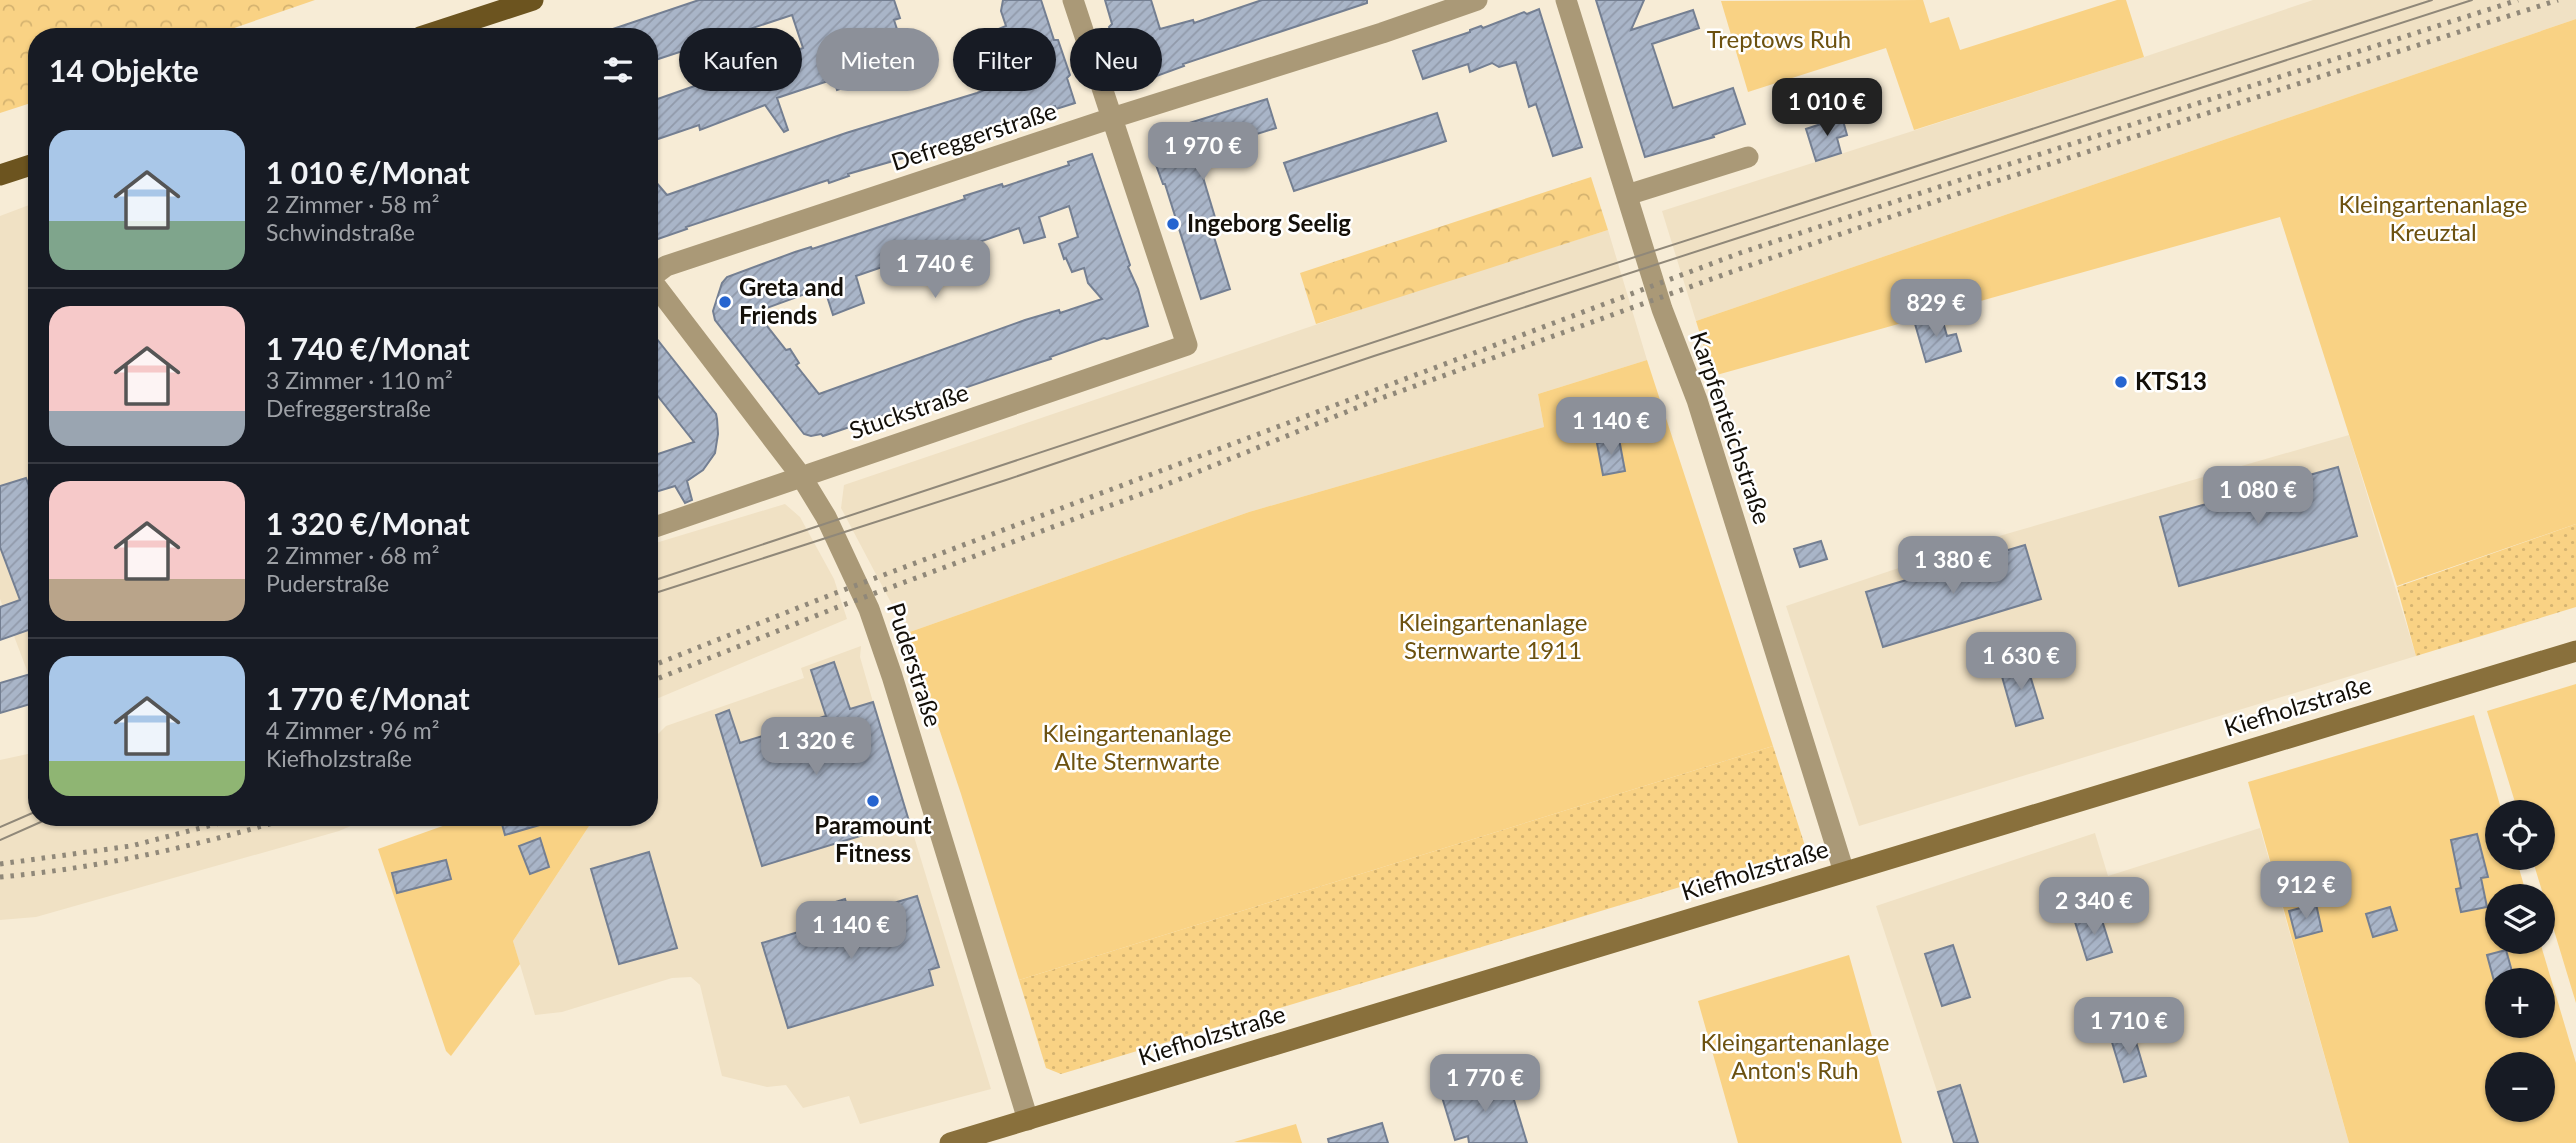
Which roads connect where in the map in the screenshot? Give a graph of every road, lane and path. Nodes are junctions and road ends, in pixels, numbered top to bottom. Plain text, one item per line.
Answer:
1 (533, 0) edge
2 (1073, 0) edge
3 (1477, 0) edge
4 (1566, 0) edge
5 (469, 28) edge
6 (1112, 118) junction
7 (1748, 157) dead end
8 (28, 166) edge
9 (0, 175) edge
10 (1627, 195) junction
11 (658, 272) edge
12 (658, 288) edge
13 (801, 476) junction
14 (658, 526) edge
15 (2576, 652) edge
16 (1844, 872) junction
17 (1028, 1120) junction
18 (950, 1143) edge

1 - 5 main road
2 - 6 street
3 - 6 street, Defreggerstraße
4 - 10 street, Karpfenteichstraße
6 - 11 street, Defreggerstraße
6 - 13 street, Stuckstraße
7 - 10 street
8 - 9 main road
10 - 16 street, Karpfenteichstraße
12 - 13 street, Puderstraße
13 - 14 street, Stuckstraße
13 - 17 street, Puderstraße
15 - 16 street, Kiefholzstraße
16 - 17 street, Kiefholzstraße
17 - 18 street, Kiefholzstraße

